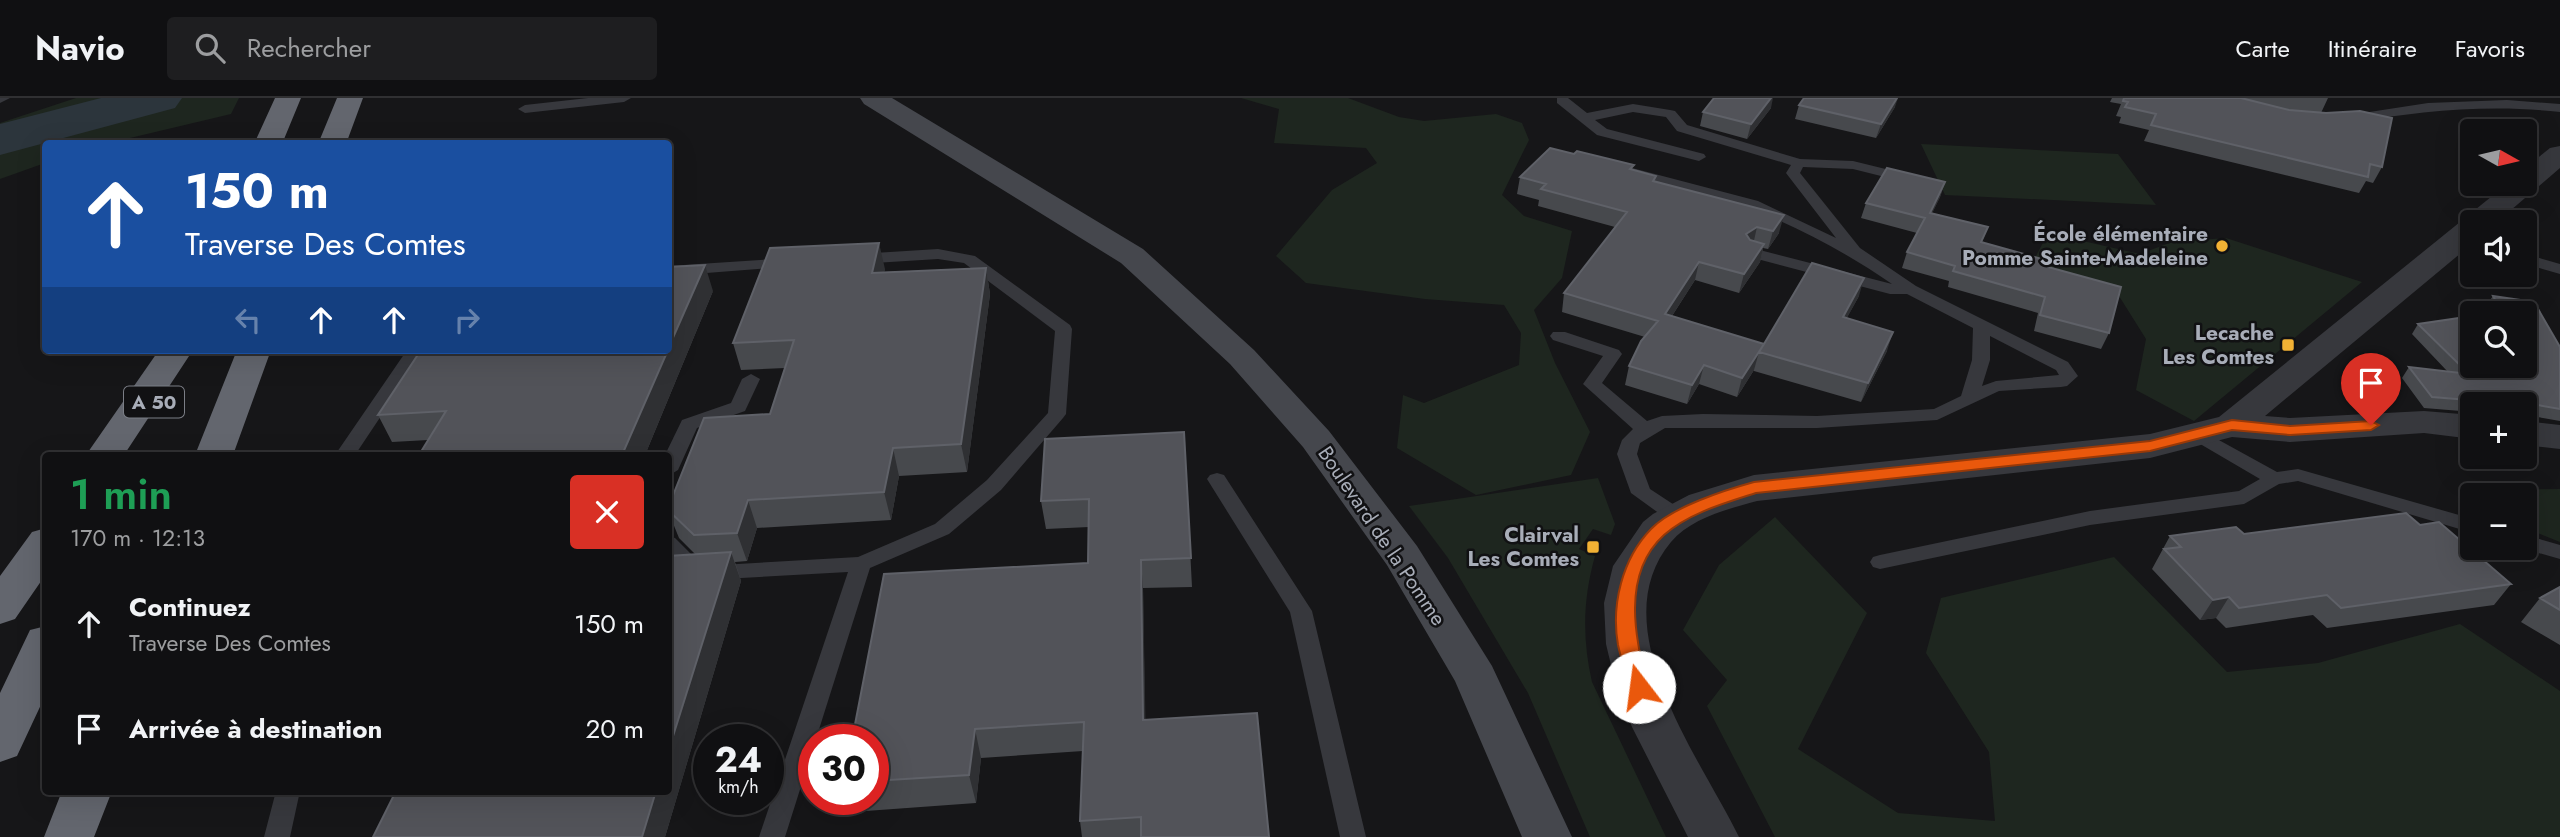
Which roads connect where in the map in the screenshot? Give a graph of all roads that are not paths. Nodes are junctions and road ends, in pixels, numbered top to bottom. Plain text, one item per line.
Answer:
1 (288, 98) edge
2 (350, 98) edge
3 (624, 98) edge
4 (873, 98) edge
5 (2408, 98) edge
6 (1562, 100) dead end
7 (2426, 106) junction
8 (2560, 108) edge
9 (524, 109) dead end
10 (1583, 118) junction
11 (2335, 122) edge
12 (270, 140) edge
13 (334, 140) edge
14 (2560, 154) edge
15 (1699, 157) dead end
16 (1799, 163) junction
17 (1616, 168) edge
18 (2538, 172) edge
19 (1926, 183) edge
20 (2511, 196) edge
21 (2495, 210) edge
22 (2460, 240) edge
23 (1854, 251) junction
24 (1752, 253) edge
25 (845, 260) edge
26 (805, 262) edge
27 (2537, 262) edge
28 (2560, 269) edge
29 (672, 271) edge
30 (1910, 289) junction
31 (1982, 325) junction
32 (1559, 336) dead end
33 (174, 354) edge
34 (175, 354) edge
35 (252, 354) edge
36 (413, 354) edge
37 (751, 379) dead end
38 (1969, 400) junction
39 (2460, 426) edge
40 (1644, 429) junction
41 (2215, 429) junction
42 (2537, 434) edge
43 (2560, 437) edge
44 (107, 452) edge
45 (131, 452) edge
46 (215, 452) edge
47 (347, 452) edge
48 (672, 461) edge
49 (2274, 479) junction
50 (1217, 480) dead end
51 (1678, 517) junction
52 (2460, 522) edge
53 (2537, 545) edge
54 (42, 547) edge
55 (672, 548) edge
56 (2560, 552) edge
57 (1880, 562) dead end
58 (861, 564) junction
59 (698, 573) junction
60 (672, 575) edge
61 (0, 608) edge
62 (42, 651) edge
63 (0, 743) edge
64 (85, 795) edge
65 (287, 795) edge
66 (69, 837) edge
67 (277, 837) edge
68 (772, 837) edge
69 (1353, 837) edge
70 (1547, 837) edge
71 (1714, 837) edge

1 - 12 highway
2 - 13 highway
3 - 9 lane
4 - 70 main road, Boulevard de la Pomme
5 - 7 lane
6 - 10 lane
7 - 8 lane
7 - 11 lane
10 - 15 lane
10 - 16 lane
14 - 18 street
16 - 19 lane
16 - 23 lane
17 - 23 lane
20 - 21 street
22 - 41 street
23 - 30 lane
24 - 30 lane
25 - 58 lane
26 - 29 lane
27 - 28 lane
30 - 31 lane
31 - 38 lane
31 - 38 lane
32 - 40 lane
33 - 44 highway
34 - 45 highway, A 50
35 - 46 highway
36 - 47 lane
37 - 48 lane
38 - 40 lane
39 - 41 street
40 - 51 lane
41 - 49 lane
41 - 51 street
42 - 43 street
49 - 52 lane
49 - 57 lane
50 - 69 lane
51 - 71 street
53 - 56 lane
54 - 61 highway
55 - 59 lane
58 - 59 lane
58 - 68 lane
59 - 60 lane
62 - 63 highway
64 - 66 highway
65 - 67 lane

